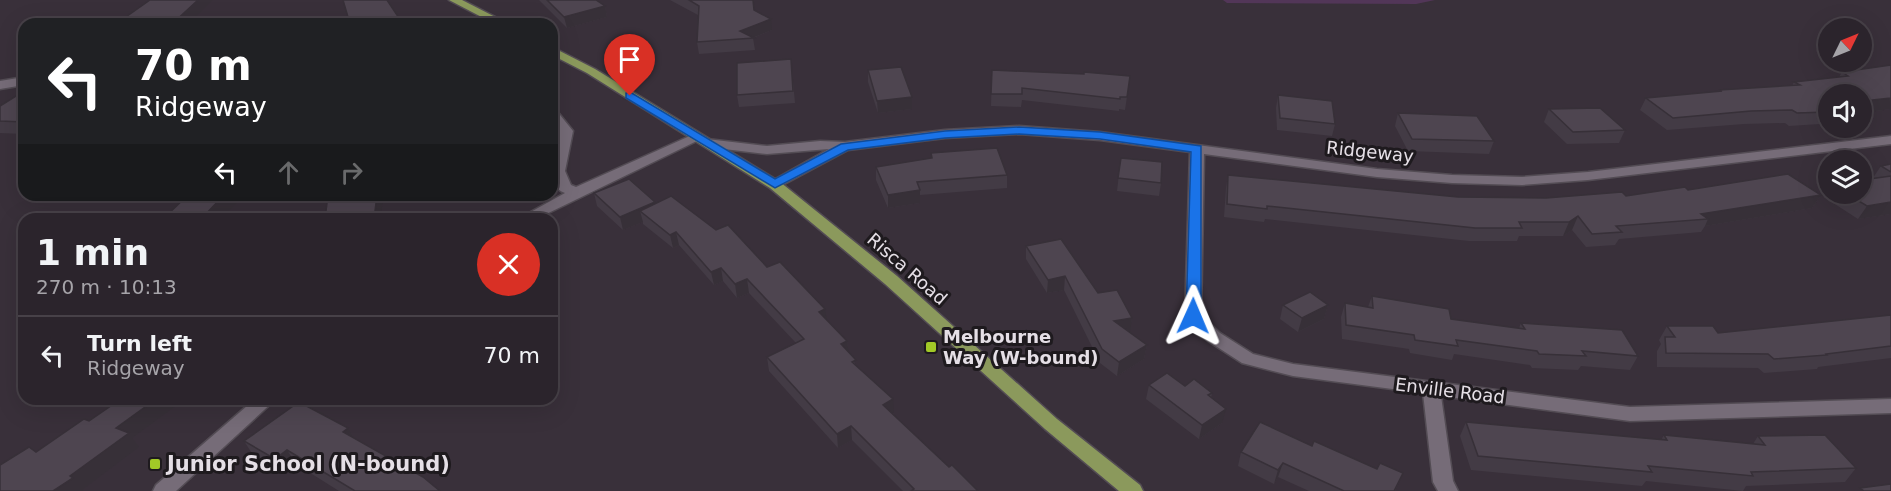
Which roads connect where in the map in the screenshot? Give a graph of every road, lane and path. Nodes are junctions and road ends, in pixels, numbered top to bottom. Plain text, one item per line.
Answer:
1 (454, 0) edge
2 (492, 18) edge
3 (558, 53) edge
4 (18, 82) edge
5 (0, 85) edge
6 (558, 120) edge
7 (702, 140) junction
8 (1891, 140) edge
9 (845, 146) junction
10 (1197, 149) junction
11 (558, 171) edge
12 (558, 171) edge
13 (775, 185) junction
14 (577, 192) junction
15 (537, 213) edge
16 (1431, 389) junction
17 (261, 405) edge
18 (1891, 406) edge
19 (169, 490) edge
20 (1133, 491) edge
21 (1448, 491) edge

1 - 2 main road
3 - 7 main road, Risca Road
4 - 5 street
6 - 11 street
7 - 9 street, Ridgeway
7 - 13 main road, Risca Road
7 - 14 street
8 - 10 street, Ridgeway
9 - 10 street, Ridgeway
9 - 13 street, Ridgeway
10 - 16 street, Enville Road
12 - 14 street
13 - 20 main road, Risca Road
14 - 15 street
16 - 18 street, Enville Road
16 - 21 street
17 - 19 street

